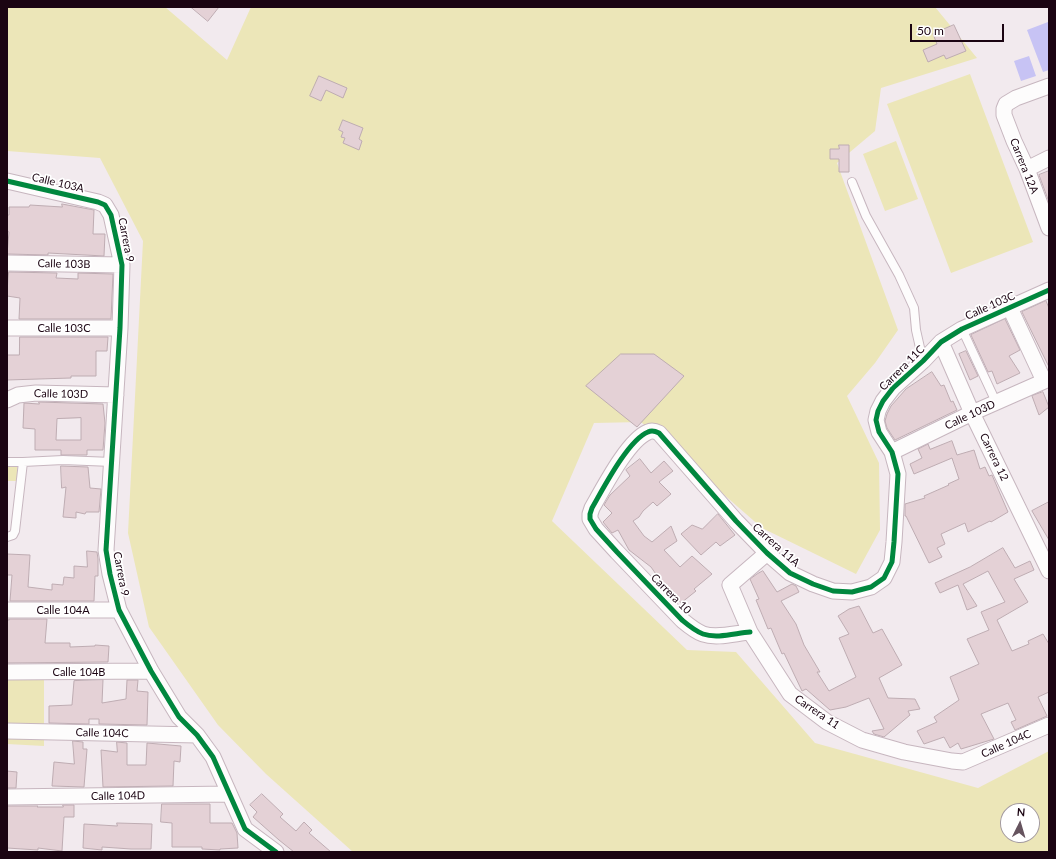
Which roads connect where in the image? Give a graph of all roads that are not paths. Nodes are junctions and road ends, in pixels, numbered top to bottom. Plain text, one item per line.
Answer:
1 (1049, 86) edge
2 (1049, 158) edge
3 (1026, 169) junction
4 (7, 181) edge
5 (852, 182) dead end
6 (105, 205) joint
7 (1049, 228) edge
8 (7, 263) edge
9 (122, 265) junction
10 (1049, 290) edge
11 (1010, 308) junction
12 (7, 328) edge
13 (120, 328) junction
14 (962, 329) junction
15 (941, 342) junction
16 (924, 361) junction
17 (1047, 380) edge
18 (116, 396) junction
19 (7, 400) edge
20 (996, 402) junction
21 (972, 413) junction
22 (638, 438) joint
23 (892, 452) junction
24 (7, 462) edge
25 (23, 462) junction
26 (112, 462) junction
27 (7, 537) edge
28 (767, 553) junction
29 (1049, 571) edge
30 (7, 610) edge
31 (119, 610) junction
32 (750, 632) junction
33 (151, 671) junction
34 (7, 672) edge
35 (1049, 725) edge
36 (7, 731) edge
37 (197, 736) junction
38 (964, 762) joint
39 (229, 794) junction
40 (7, 797) edge
41 (276, 852) edge

1 - 3 street, Carrera 12A
2 - 3 street
3 - 7 street, Carrera 12A
4 - 6 street, Calle 103A
5 - 16 lane
6 - 9 street, Carrera 9
8 - 9 street, Calle 103B
9 - 13 street, Carrera 9
10 - 11 street, Calle 103C
11 - 14 street, Calle 103C
11 - 17 street
12 - 13 street, Calle 103C
13 - 18 street, Carrera 9
14 - 15 street, Calle 103C
14 - 20 lane
15 - 16 street, Carrera 11C
15 - 21 street, Carrera 12
16 - 23 street, Carrera 11C
17 - 20 street, Calle 103D
18 - 19 street, Calle 103D
18 - 26 street, Carrera 9
20 - 21 street, Calle 103D
21 - 23 street, Calle 103D
21 - 29 street, Carrera 12
22 - 28 street, Carrera 11A
22 - 32 street, Carrera 10
23 - 28 street, Carrera 11A
24 - 25 lane
25 - 26 lane
25 - 27 lane
26 - 31 street, Carrera 9
28 - 32 street, Carrera 11
30 - 31 street, Calle 104A
31 - 33 street, Carrera 9
32 - 38 street, Carrera 11
33 - 34 street, Calle 104B
33 - 37 street, Carrera 9
35 - 38 street, Calle 104C
36 - 37 street, Calle 104C
37 - 39 street, Carrera 9
39 - 40 street, Calle 104D
39 - 41 street, Carrera 9

